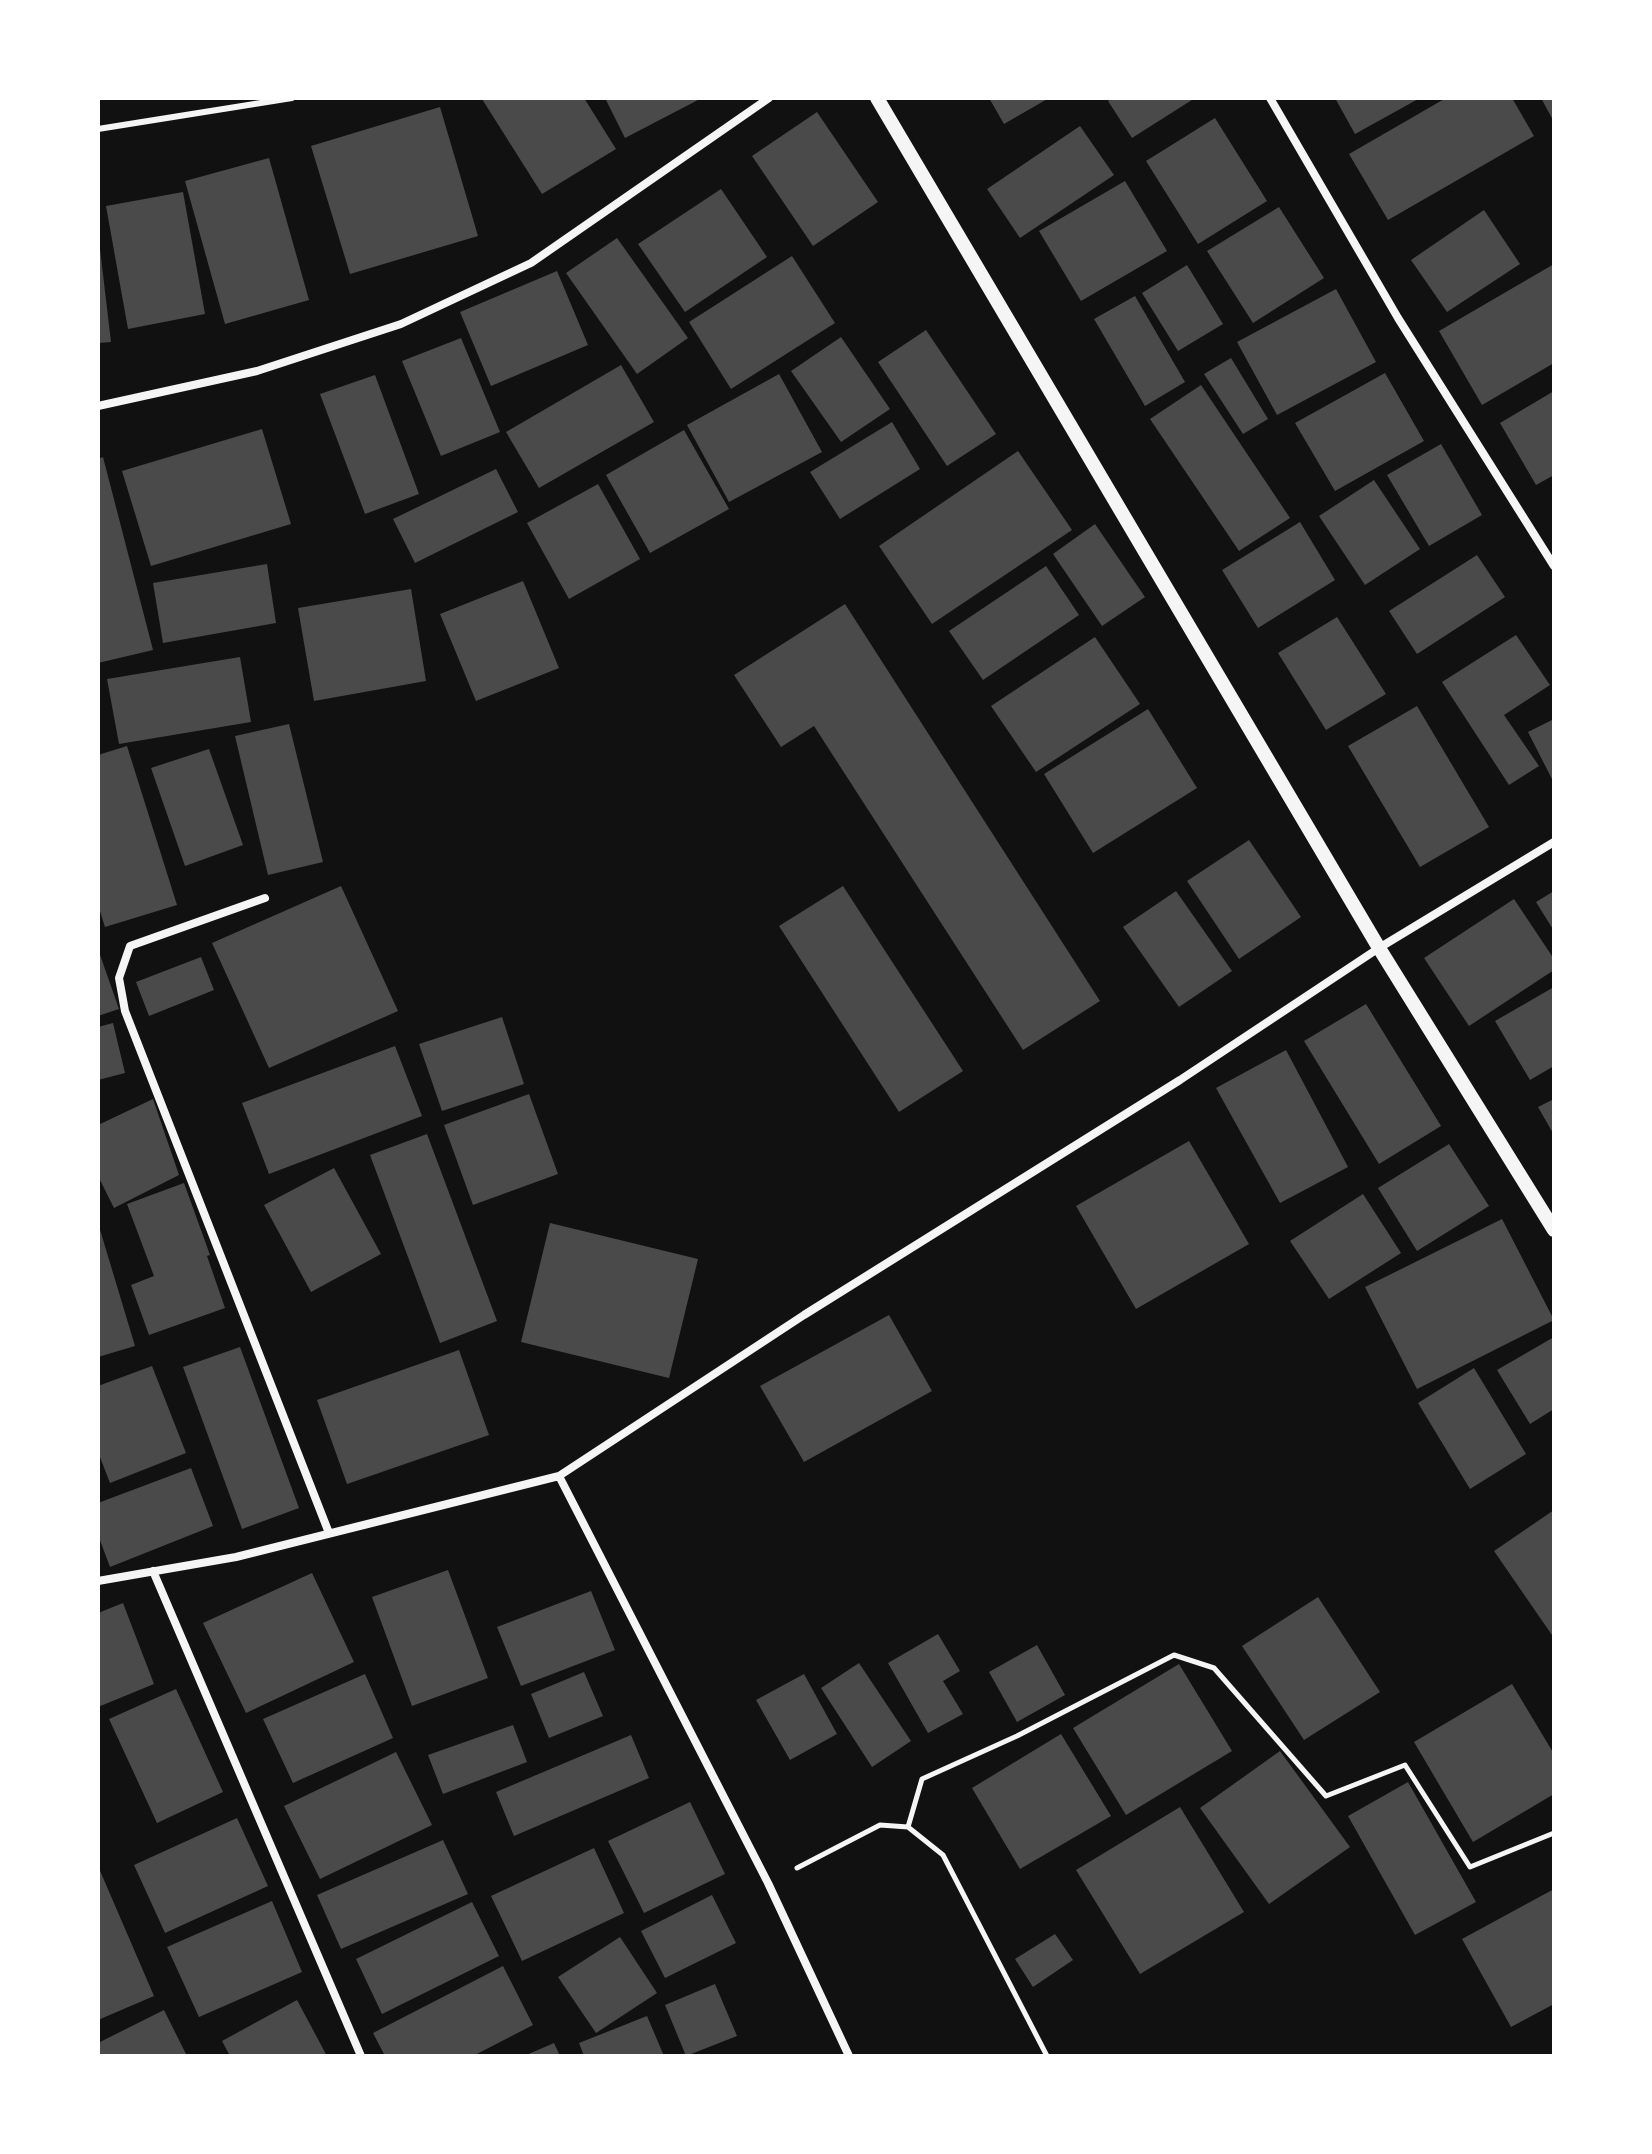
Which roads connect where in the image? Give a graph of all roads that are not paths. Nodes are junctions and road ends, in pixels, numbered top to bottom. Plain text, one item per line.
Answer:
1 (292, 98) edge
2 (769, 98) edge
3 (877, 98) edge
4 (1270, 98) edge
5 (98, 129) edge
6 (98, 406) edge
7 (1554, 566) edge
8 (1554, 842) edge
9 (265, 898) dead end
10 (1379, 948) junction
11 (1554, 1230) edge
12 (559, 1476) junction
13 (329, 1533) junction
14 (153, 1571) junction
15 (98, 1581) edge
16 (361, 2056) edge
17 (849, 2056) edge

1 - 5 lane
2 - 6 street
3 - 10 street
4 - 7 street
8 - 10 street
9 - 13 street
10 - 11 street
10 - 12 street
12 - 13 street
12 - 17 street
13 - 14 street
14 - 15 street
14 - 16 street

